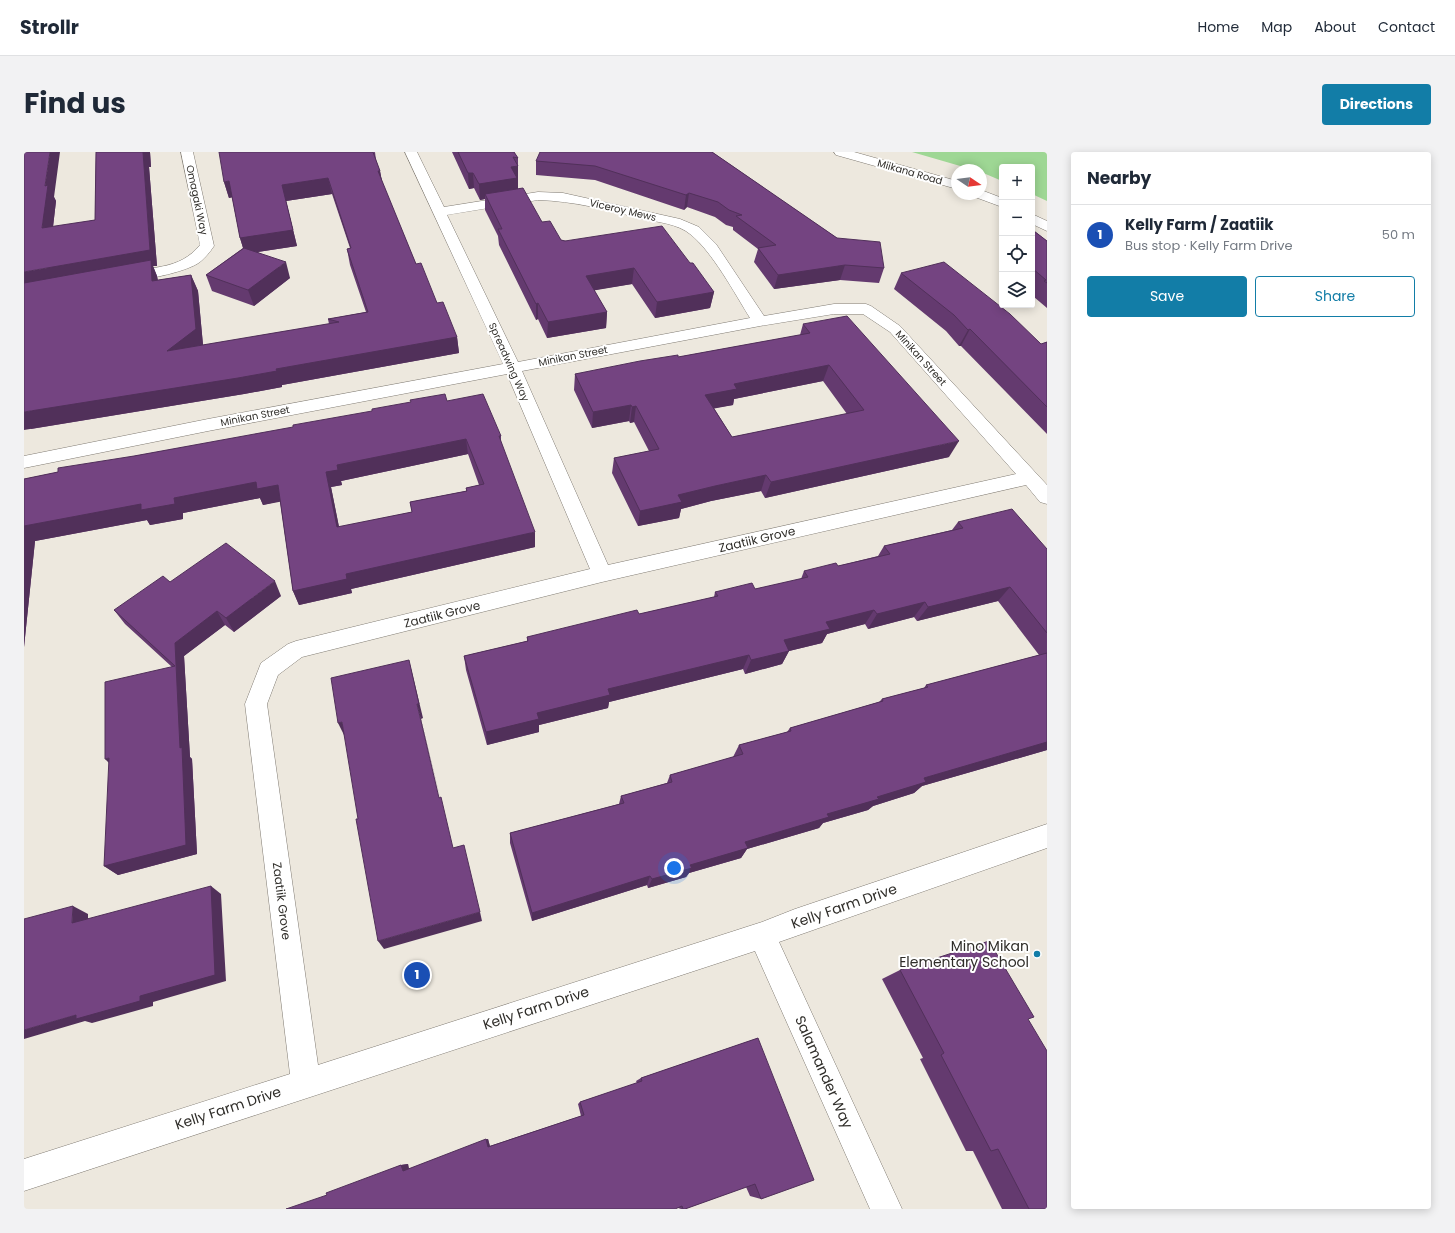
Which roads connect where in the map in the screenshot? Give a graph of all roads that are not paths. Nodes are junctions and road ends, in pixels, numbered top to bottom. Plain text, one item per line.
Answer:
1 (187, 152) edge
2 (411, 152) edge
3 (840, 152) edge
4 (951, 183) edge
5 (987, 197) edge
6 (999, 202) edge
7 (439, 212) junction
8 (1035, 220) edge
9 (1047, 226) edge
10 (117, 278) edge
11 (760, 321) junction
12 (512, 367) junction
13 (24, 462) edge
14 (1029, 478) junction
15 (1047, 497) edge
16 (602, 574) junction
17 (1047, 836) edge
18 (762, 935) junction
19 (306, 1083) junction
20 (24, 1175) edge
21 (886, 1209) edge

1 - 10 street, Omagaki Way
2 - 7 street, Spreadwing Way
3 - 4 street, Miikana Road
5 - 6 street
7 - 11 street, Viceroy Mews
7 - 12 street, Spreadwing Way
8 - 9 street
11 - 12 street, Minikan Street
11 - 14 street, Minikan Street
12 - 13 street, Minikan Street
12 - 16 street, Spreadwing Way
14 - 15 street, Minikan Street
14 - 16 street, Zaatiik Grove
16 - 19 street, Zaatiik Grove
17 - 18 street, Kelly Farm Drive
18 - 19 street, Kelly Farm Drive
18 - 21 street, Salamander Way
19 - 20 street, Kelly Farm Drive

